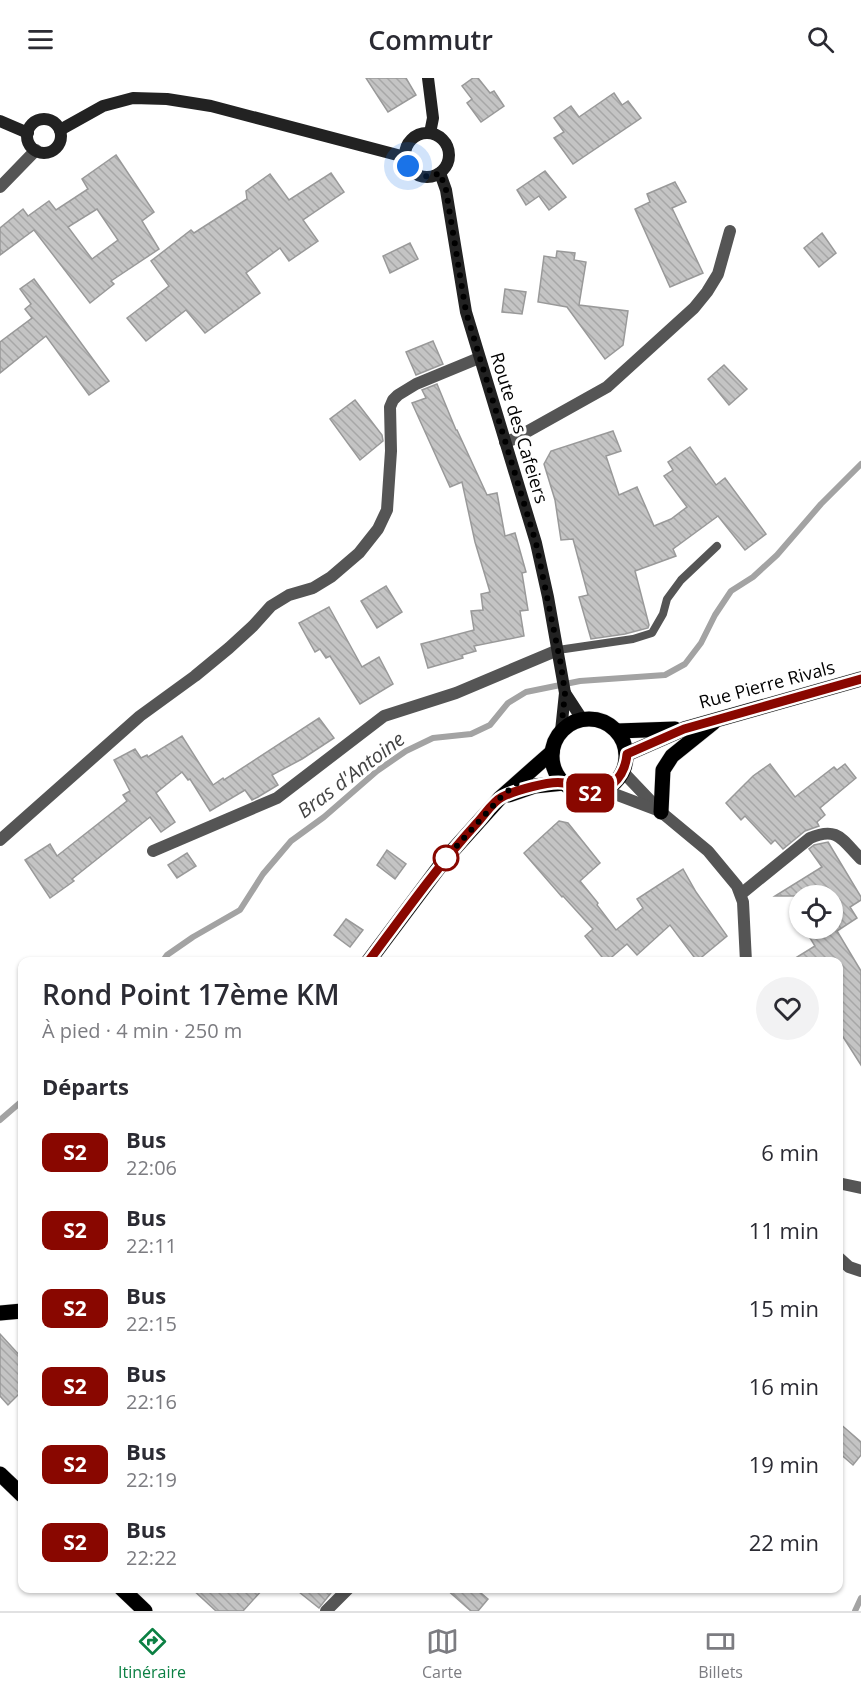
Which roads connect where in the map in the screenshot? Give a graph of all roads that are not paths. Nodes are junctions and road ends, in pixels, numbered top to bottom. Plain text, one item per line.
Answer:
1 (428, 78) edge
2 (0, 121) edge
3 (60, 130) junction
4 (28, 133) junction
5 (430, 133) junction
6 (36, 150) junction
7 (405, 157) junction
8 (440, 173) junction
9 (0, 187) edge
10 (729, 231) dead end
11 (479, 358) junction
12 (505, 442) junction
13 (717, 546) dead end
14 (558, 650) junction
15 (861, 679) edge
16 (565, 693) junction
17 (719, 718) junction
18 (582, 719) junction
19 (684, 729) junction
20 (561, 731) junction
21 (617, 731) junction
22 (552, 752) junction
23 (627, 754) junction
24 (623, 772) junction
25 (564, 783) junction
26 (604, 790) junction
27 (500, 798) junction
28 (661, 812) junction
29 (0, 840) edge
30 (153, 851) dead end
31 (861, 859) edge
32 (741, 894) junction
33 (372, 957) edge
34 (746, 957) edge
35 (843, 1184) edge
36 (861, 1188) edge
37 (843, 1262) edge
38 (861, 1271) edge
39 (18, 1311) edge
40 (0, 1313) edge
41 (0, 1474) edge
42 (18, 1491) edge
43 (126, 1593) edge
44 (344, 1593) edge
45 (145, 1611) edge
46 (326, 1611) edge

1 - 5 street
2 - 4 street
3 - 4 street
3 - 6 street
3 - 7 street
4 - 6 street
5 - 7 street
5 - 8 street
6 - 9 street
7 - 8 street
8 - 11 street, Route des Cafeiers
10 - 12 street
11 - 12 street, Route des Cafeiers
11 - 29 street
12 - 14 street, Route des Cafeiers
13 - 14 lane
14 - 16 street, Route des Cafeiers
14 - 30 street
15 - 17 main road, Rue Pierre Rivals
16 - 18 street, Route des Cafeiers
16 - 20 street, Route des Cafeiers
17 - 19 main road, Rue Pierre Rivals
17 - 28 main road
18 - 20 main road
18 - 21 main road
19 - 21 main road, Rue Pierre Rivals
19 - 23 main road, Rue Pierre Rivals
20 - 22 main road
21 - 23 main road
22 - 25 main road
22 - 27 main road
23 - 24 main road
24 - 26 main road
24 - 28 street
25 - 26 main road
25 - 27 main road
26 - 28 street
27 - 33 main road
28 - 32 street
31 - 32 street
32 - 34 street
35 - 36 street
37 - 38 street
39 - 40 main road
41 - 42 main road
43 - 45 main road
44 - 46 street

